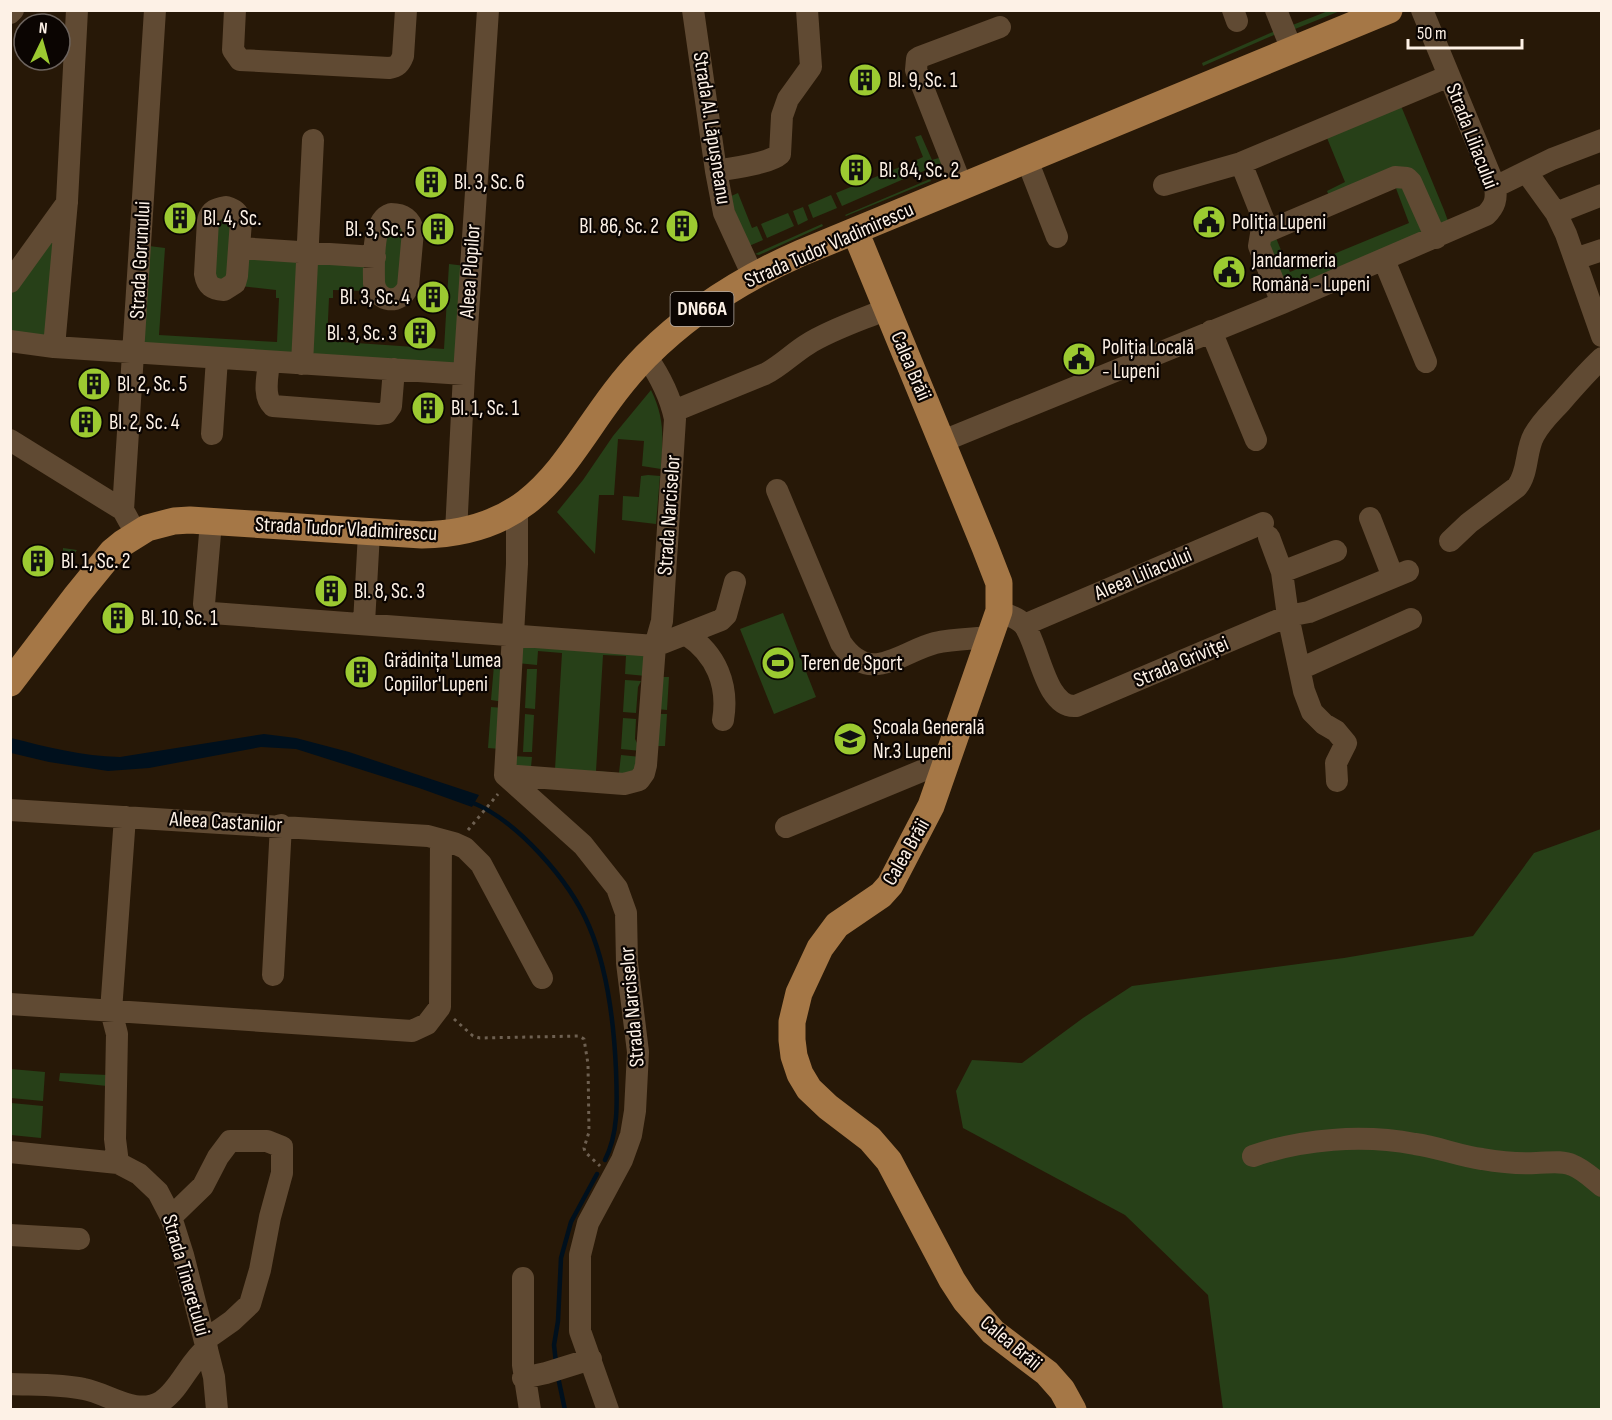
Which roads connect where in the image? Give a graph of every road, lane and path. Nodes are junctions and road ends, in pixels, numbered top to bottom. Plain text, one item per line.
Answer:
1 (77, 10) edge
2 (155, 10) edge
3 (235, 10) edge
4 (406, 10) edge
5 (488, 10) edge
6 (693, 10) edge
7 (807, 10) edge
8 (1276, 10) edge
9 (1389, 10) edge
10 (1422, 10) edge
11 (1000, 27) dead end
12 (1292, 50) junction
13 (1449, 76) junction
14 (313, 140) dead end
15 (1602, 140) edge
16 (1027, 160) junction
17 (1241, 163) junction
18 (716, 171) junction
19 (1527, 172) junction
20 (1164, 185) dead end
21 (962, 187) junction
22 (1496, 191) junction
23 (1602, 195) edge
24 (67, 201) junction
25 (1556, 213) junction
26 (855, 231) junction
27 (1268, 231) junction
28 (1057, 237) dead end
29 (1436, 238) junction
30 (240, 248) dead end
31 (1602, 250) edge
32 (307, 252) junction
33 (375, 257) dead end
34 (1575, 259) junction
35 (1384, 260) junction
36 (753, 276) junction
37 (10, 282) edge
38 (1282, 303) junction
39 (887, 309) junction
40 (1211, 331) junction
41 (1602, 336) edge
42 (10, 341) edge
43 (54, 347) junction
44 (134, 352) junction
45 (646, 356) junction
46 (217, 358) junction
47 (1602, 358) edge
48 (269, 362) junction
49 (1426, 362) dead end
50 (302, 364) junction
51 (394, 369) junction
52 (464, 374) junction
53 (674, 411) junction
54 (212, 434) dead end
55 (10, 440) edge
56 (1256, 440) dead end
57 (943, 441) junction
58 (777, 490) dead end
59 (123, 510) junction
60 (517, 510) junction
61 (1370, 518) dead end
62 (211, 522) junction
63 (456, 532) junction
64 (369, 533) junction
65 (136, 534) junction
66 (1450, 541) dead end
67 (1336, 551) dead end
68 (1282, 572) junction
69 (735, 582) dead end
70 (999, 612) junction
71 (1288, 616) junction
72 (1411, 619) dead end
73 (364, 623) junction
74 (1024, 625) junction
75 (687, 635) junction
76 (513, 636) junction
77 (991, 637) junction
78 (655, 646) junction
79 (1300, 669) junction
80 (10, 683) edge
81 (723, 720) dead end
82 (948, 760) junction
83 (1337, 781) dead end
84 (502, 785) junction
85 (10, 810) edge
86 (125, 817) junction
87 (281, 825) junction
88 (786, 827) dead end
89 (470, 828) dead end
90 (441, 840) junction
91 (273, 975) dead end
92 (542, 978) dead end
93 (10, 1004) edge
94 (440, 1007) junction
95 (111, 1011) junction
96 (10, 1152) edge
97 (1253, 1156) dead end
98 (118, 1163) junction
99 (613, 1176) junction
100 (1602, 1186) edge
101 (171, 1217) junction
102 (10, 1235) edge
103 (79, 1239) dead end
104 (523, 1278) dead end
105 (206, 1344) junction
106 (591, 1359) junction
107 (524, 1378) junction
108 (10, 1384) edge
109 (218, 1410) edge
110 (530, 1410) edge
111 (608, 1410) edge
112 (1073, 1410) edge

1 - 24 street
2 - 44 street, Strada Gorunului
3 - 4 street
5 - 52 street, Aleea Plopilor
6 - 18 street, Strada Al. Lăpușneanu
7 - 18 street
8 - 12 street
9 - 12 main road, Strada Tudor Vladimirescu / DN66A
10 - 13 street, Strada Liliacului
11 - 21 street
12 - 16 main road, Strada Tudor Vladimirescu / DN66A
13 - 17 street
13 - 22 street, Strada Liliacului
14 - 32 street
15 - 19 street
16 - 21 main road, Strada Tudor Vladimirescu / DN66A
16 - 28 street
17 - 20 street
17 - 27 street
18 - 36 street, Strada Al. Lăpușneanu
19 - 22 street
19 - 25 street
21 - 26 main road, Strada Tudor Vladimirescu / DN66A
22 - 29 street, Strada Liliacului
23 - 25 street
24 - 37 street
24 - 43 street
25 - 34 street
26 - 36 main road, Strada Tudor Vladimirescu / DN66A
26 - 39 main road, Calea Brăii
27 - 29 street
27 - 38 street
29 - 35 street, Strada Liliacului
30 - 32 street
31 - 34 street
32 - 33 street
32 - 50 street
34 - 41 street
35 - 38 street, Strada Liliacului
35 - 49 street
36 - 45 main road, Strada Tudor Vladimirescu / DN66A
38 - 40 street, Strada Liliacului
39 - 53 street
39 - 57 main road, Calea Brăii
40 - 56 street
40 - 57 street, Strada Liliacului
42 - 43 street
43 - 44 street
44 - 46 street
44 - 59 street, Strada Gorunului
45 - 53 street, Strada Narciselor
45 - 60 main road, Strada Tudor Vladimirescu / DN66A
46 - 48 street
46 - 54 street
47 - 66 street
48 - 50 street
48 - 51 street
50 - 51 street
51 - 52 street
52 - 63 street, Aleea Plopilor
53 - 78 street, Strada Narciselor
55 - 59 street
57 - 70 main road, Calea Brăii
58 - 77 street
59 - 65 street
60 - 63 main road, Strada Tudor Vladimirescu / DN66A
60 - 76 street
61 - 71 street, Strada Griviţei
62 - 64 main road, Strada Tudor Vladimirescu / DN66A
62 - 65 main road, Strada Tudor Vladimirescu / DN66A
62 - 73 street
63 - 64 main road, Strada Tudor Vladimirescu / DN66A
64 - 73 street
65 - 80 main road, Strada Tudor Vladimirescu / DN66A
67 - 68 street
68 - 71 street
68 - 74 street, Aleea Liliacului
69 - 75 street
70 - 74 street
70 - 77 main road, Calea Brăii
71 - 74 street, Strada Griviţei
71 - 79 street
72 - 79 street
73 - 76 street
75 - 78 street
75 - 81 street
76 - 78 street
76 - 84 street
77 - 82 main road, Calea Brăii
78 - 84 street, Strada Narciselor
79 - 83 street
82 - 88 street
82 - 112 main road, Calea Brăii
84 - 89 path
84 - 99 street, Strada Narciselor
85 - 86 street, Aleea Castanilor
86 - 87 street, Aleea Castanilor
86 - 95 street
87 - 90 street, Aleea Castanilor
87 - 91 street
90 - 92 street, Aleea Castanilor
90 - 94 street
93 - 95 street
94 - 95 street
94 - 99 path
95 - 98 street
96 - 98 street, Strada Tineretului
97 - 100 street
98 - 101 street, Strada Tineretului
99 - 106 street, Strada Narciselor
101 - 105 street, Strada Tineretului
101 - 105 street
102 - 103 street
104 - 107 street
105 - 108 street
105 - 109 street, Strada Tineretului
106 - 107 street
106 - 111 street, Strada Narciselor
107 - 110 street

